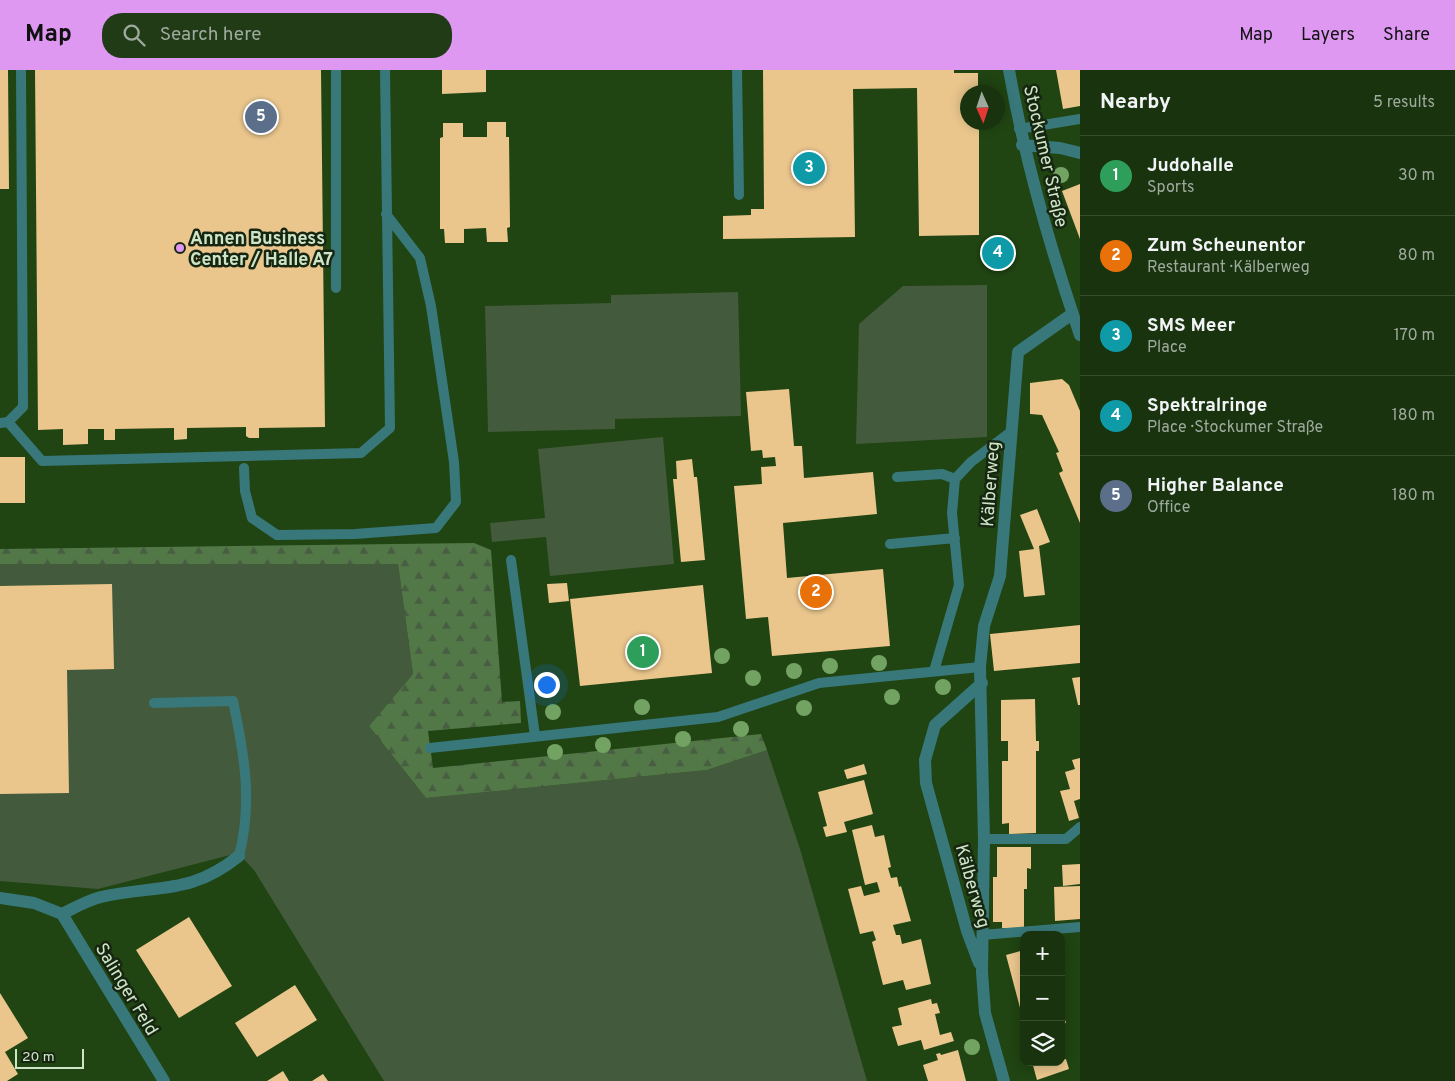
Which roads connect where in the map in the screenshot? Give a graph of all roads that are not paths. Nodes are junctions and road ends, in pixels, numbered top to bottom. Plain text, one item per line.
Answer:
1 (21, 70) edge
2 (336, 70) edge
3 (385, 70) edge
4 (737, 70) edge
5 (1008, 70) edge
6 (1080, 119) edge
7 (1019, 129) junction
8 (1022, 145) junction
9 (1080, 153) edge
10 (739, 195) dead end
11 (386, 214) junction
12 (336, 288) dead end
13 (1072, 314) junction
14 (1080, 335) edge
15 (4, 422) edge
16 (1012, 431) junction
17 (244, 468) dead end
18 (897, 478) dead end
19 (955, 479) junction
20 (955, 538) junction
21 (890, 544) dead end
22 (511, 560) dead end
23 (980, 667) junction
24 (934, 671) junction
25 (982, 683) junction
26 (154, 703) dead end
27 (535, 736) junction
28 (430, 748) dead end
29 (1080, 827) edge
30 (984, 839) junction
31 (239, 856) joint
32 (0, 898) edge
33 (62, 914) junction
34 (1080, 927) edge
35 (982, 935) junction
36 (982, 972) junction
37 (164, 1081) edge
38 (1004, 1081) edge

1 - 15 lane
2 - 12 lane
3 - 11 lane
4 - 10 lane
5 - 7 street, Stockumer Straße
6 - 7 lane
7 - 8 street, Stockumer Straße
8 - 9 street
8 - 13 street, Stockumer Straße
11 - 15 lane
11 - 17 lane
13 - 14 street, Stockumer Straße
13 - 16 street, Kälberweg
16 - 19 lane
16 - 23 street, Kälberweg
18 - 19 lane
19 - 20 lane
20 - 21 lane
20 - 24 lane
22 - 27 lane
23 - 24 lane
23 - 25 street, Kälberweg
24 - 27 lane
25 - 30 street, Kälberweg
25 - 36 street, Kälberweg
26 - 31 lane
27 - 28 lane
29 - 30 lane
30 - 35 street, Kälberweg
31 - 33 street
32 - 33 street
33 - 37 street, Salinger Feld
34 - 35 lane
35 - 36 street, Kälberweg
36 - 38 street, Kälberweg

